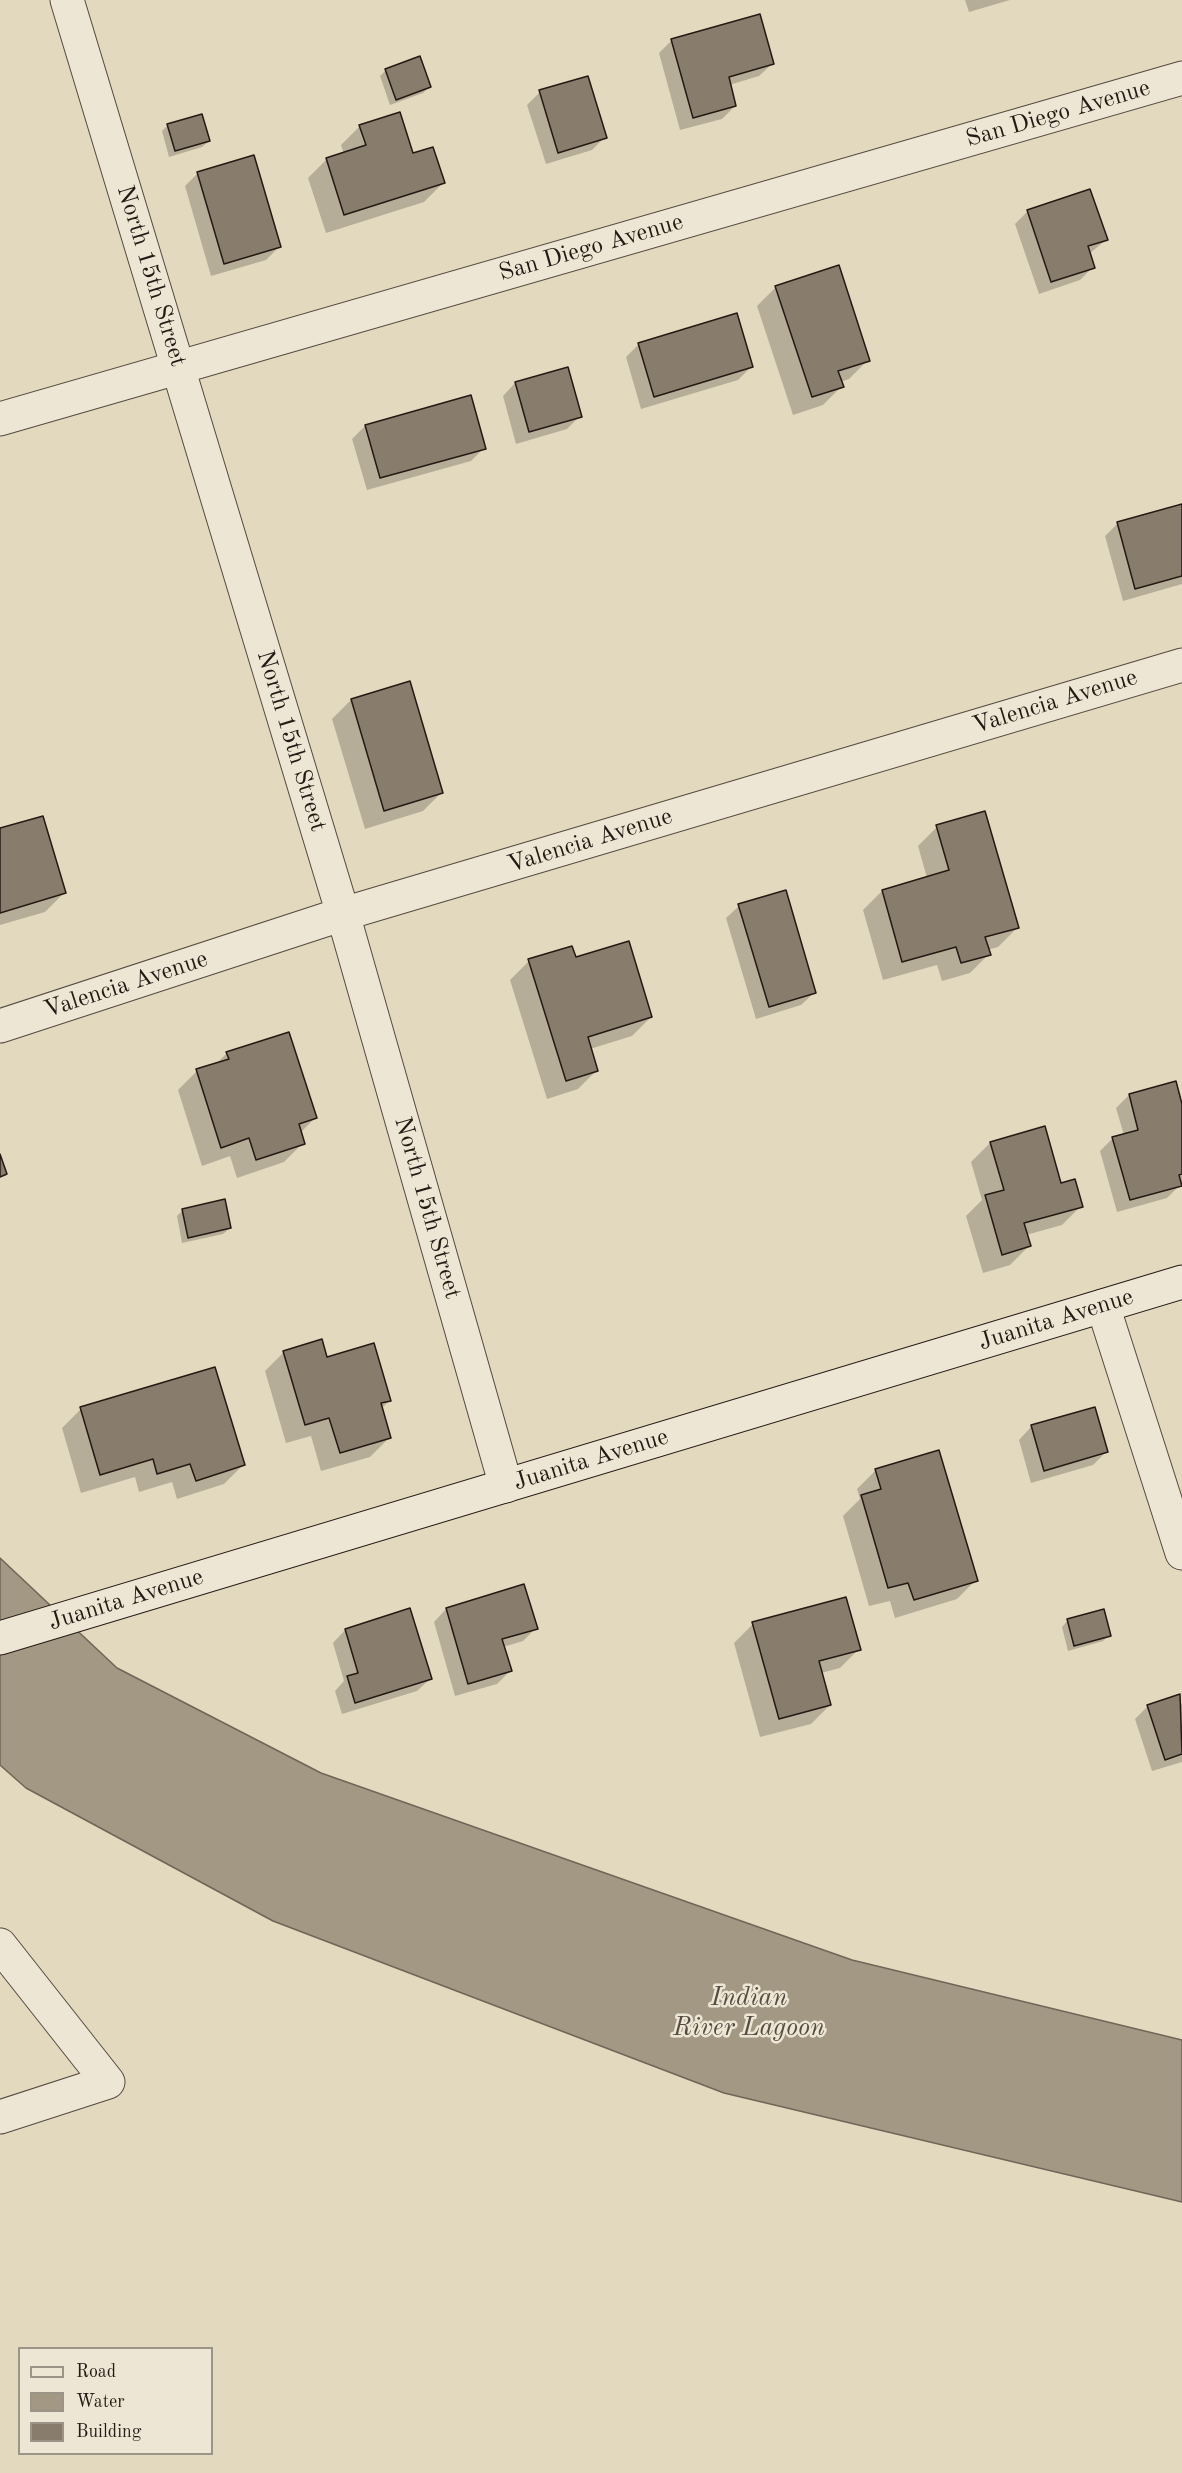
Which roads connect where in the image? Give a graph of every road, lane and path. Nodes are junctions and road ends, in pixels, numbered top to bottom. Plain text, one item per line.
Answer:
1 (67, 0) edge
2 (1182, 78) edge
3 (178, 366) junction
4 (0, 419) edge
5 (1182, 665) edge
6 (343, 914) junction
7 (0, 1026) edge
8 (1182, 1282) edge
9 (1103, 1306) junction
10 (506, 1485) junction
11 (1182, 1553) edge
12 (0, 1638) edge
13 (0, 1945) edge
14 (0, 2117) edge

1 - 3 street, North 15th Street
2 - 3 street, San Diego Avenue
3 - 4 street, San Diego Avenue
3 - 6 street, North 15th Street
5 - 6 street, Valencia Avenue
6 - 7 street, Valencia Avenue
6 - 10 street, North 15th Street
8 - 9 street, Juanita Avenue
9 - 10 street, Juanita Avenue
9 - 11 street
10 - 12 street, Juanita Avenue
13 - 14 street

